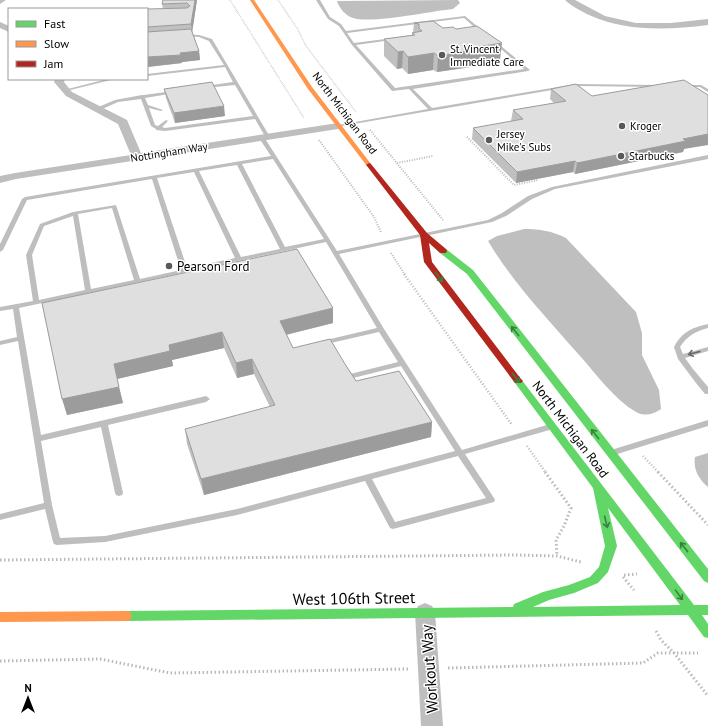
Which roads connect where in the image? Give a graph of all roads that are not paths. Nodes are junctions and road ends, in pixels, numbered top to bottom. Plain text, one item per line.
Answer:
1 (252, 0) edge
2 (318, 0) edge
3 (569, 0) edge
4 (708, 22) edge
5 (477, 27) junction
6 (470, 28) edge
7 (344, 32) junction
8 (180, 35) edge
9 (398, 40) edge
10 (353, 44) junction
11 (226, 66) junction
12 (148, 75) edge
13 (60, 80) edge
14 (109, 80) edge
15 (237, 83) junction
16 (662, 86) edge
17 (678, 86) edge
18 (410, 87) junction
19 (196, 89) edge
20 (66, 90) junction
21 (181, 91) edge
22 (708, 91) edge
23 (142, 96) junction
24 (146, 106) junction
25 (98, 109) junction
26 (161, 110) dead end
27 (431, 110) junction
28 (257, 117) junction
29 (166, 121) dead end
30 (338, 126) junction
31 (158, 129) junction
32 (265, 137) junction
33 (136, 157) junction
34 (275, 157) junction
35 (708, 157) edge
36 (239, 163) junction
37 (196, 171) junction
38 (154, 178) junction
39 (0, 180) edge
40 (75, 213) junction
41 (424, 235) junction
42 (328, 240) junction
43 (283, 249) junction
44 (0, 250) edge
45 (336, 253) junction
46 (238, 258) junction
47 (184, 270) junction
48 (137, 280) junction
49 (88, 292) junction
50 (36, 303) junction
51 (16, 307) junction
52 (0, 309) edge
53 (708, 326) edge
54 (381, 330) junction
55 (21, 338) junction
56 (0, 343) edge
57 (312, 345) edge
58 (708, 349) edge
59 (680, 357) junction
60 (402, 363) junction
61 (349, 377) edge
62 (708, 392) edge
63 (206, 399) dead end
64 (104, 423) junction
65 (708, 423) edge
66 (552, 426) junction
67 (38, 439) junction
68 (460, 453) junction
69 (610, 453) junction
70 (367, 478) junction
71 (597, 484) junction
72 (119, 493) dead end
73 (48, 505) junction
74 (0, 518) edge
75 (708, 578) edge
76 (708, 610) edge
77 (511, 611) junction
78 (690, 611) junction
79 (425, 612) junction
80 (0, 617) edge
81 (708, 634) edge
82 (432, 726) edge

1 - 30 main road, North Michigan Road
2 - 7 lane
3 - 4 street
5 - 6 lane
5 - 7 lane
5 - 18 lane
7 - 10 lane
8 - 11 lane
9 - 10 lane
10 - 18 lane
11 - 12 lane
11 - 15 lane
13 - 20 street
14 - 20 lane
15 - 19 lane
15 - 28 lane
16 - 27 lane
17 - 22 lane
18 - 27 lane
20 - 25 street
21 - 23 lane
23 - 24 lane
23 - 25 lane
24 - 26 lane
24 - 31 lane
25 - 33 street
27 - 30 lane
28 - 31 lane
28 - 32 lane
29 - 31 lane
30 - 32 street, Nottingham Way
30 - 41 main road, North Michigan Road
32 - 33 street, Nottingham Way
32 - 34 lane
33 - 39 street, Nottingham Way
34 - 36 lane
34 - 42 lane
35 - 41 lane
36 - 37 lane
36 - 43 lane
37 - 38 lane
37 - 46 lane
38 - 44 lane
38 - 47 lane
40 - 48 lane
40 - 49 lane
40 - 50 lane
41 - 45 lane
41 -> 66 main road, North Michigan Road
69 -> 41 main road, North Michigan Road
42 - 43 lane
42 - 45 lane
43 - 46 lane
45 - 54 lane
46 - 47 lane
47 - 48 lane
48 - 49 lane
49 - 50 lane
50 - 51 lane
51 - 52 lane
51 - 55 lane
53 - 59 lane
54 - 57 lane
54 - 60 lane
55 - 56 lane
55 - 67 lane
58 -> 59 lane
59 - 62 lane
60 - 61 lane
60 - 68 lane
63 - 64 lane
64 - 67 lane
64 - 72 lane
65 - 69 lane
66 - 68 lane
66 - 71 main road, North Michigan Road
67 - 73 lane
68 - 70 lane
68 - 70 lane
75 -> 69 main road, North Michigan Road
70 - 73 lane
71 -> 77 main road
71 -> 78 main road, North Michigan Road
73 - 74 lane
76 - 78 main road, West 106th Street
77 - 78 main road, West 106th Street
77 - 79 main road, West 106th Street
78 - 81 main road, North Michigan Road
79 - 80 main road, West 106th Street
79 - 82 street, Workout Way

